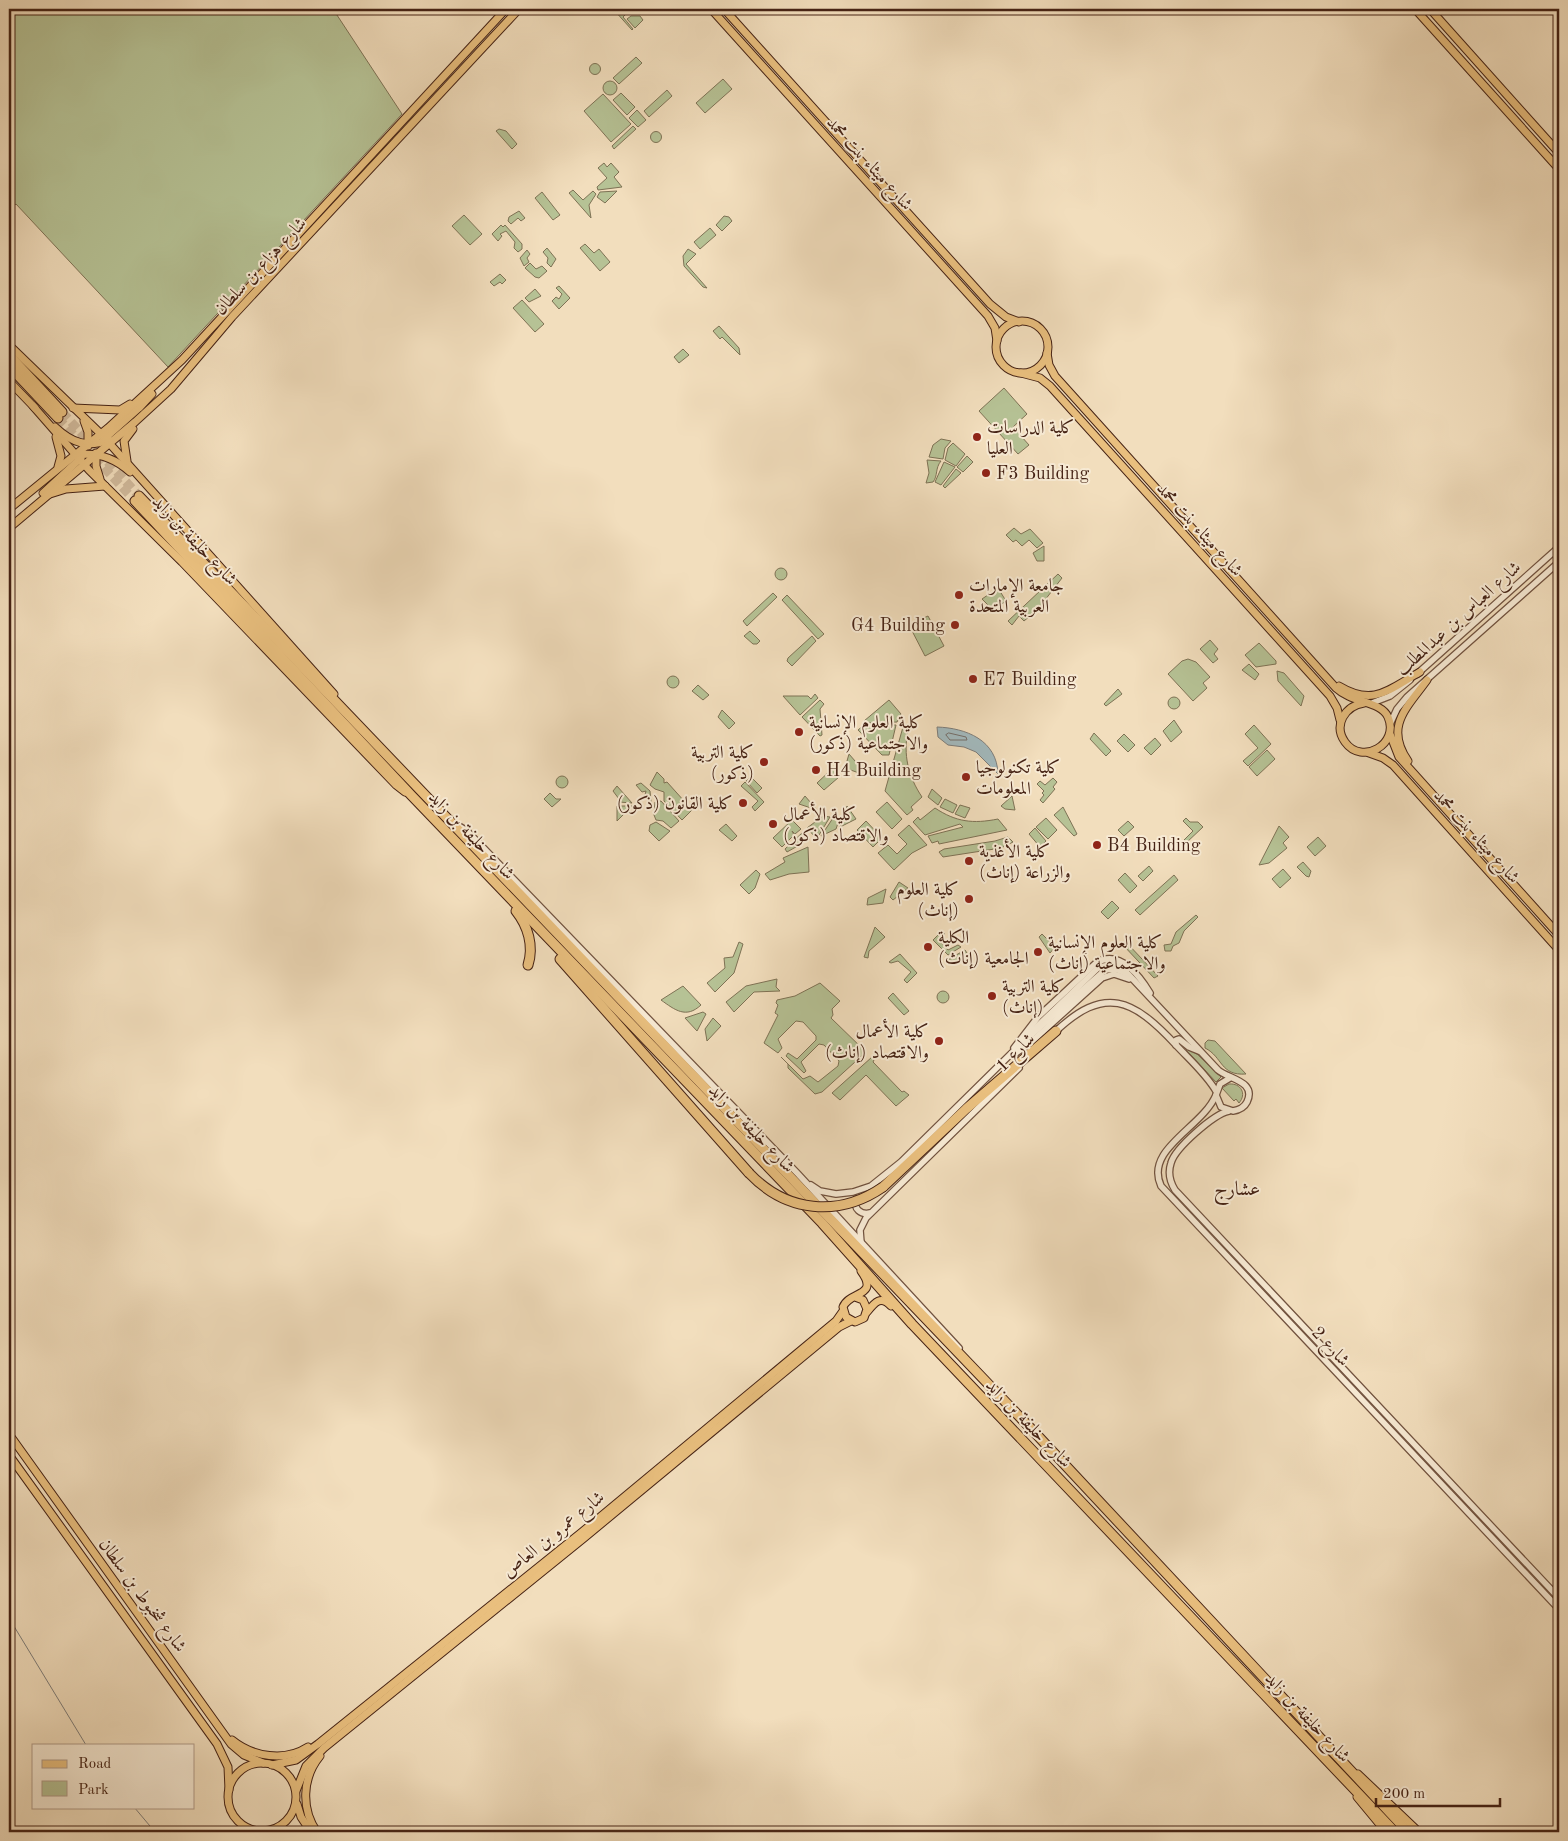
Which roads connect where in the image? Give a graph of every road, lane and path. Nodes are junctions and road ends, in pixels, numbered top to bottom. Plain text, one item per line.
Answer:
1 (506, 9) edge
2 (519, 9) edge
3 (711, 9) edge
4 (724, 9) edge
5 (1415, 9) edge
6 (1430, 9) edge
7 (1559, 153) edge
8 (1559, 169) edge
9 (1019, 322) junction
10 (997, 342) junction
11 (9, 345) edge
12 (1048, 353) junction
13 (9, 355) edge
14 (9, 366) edge
15 (1021, 373) junction
16 (9, 381) edge
17 (157, 385) junction
18 (160, 400) junction
19 (33, 406) junction
20 (73, 408) junction
21 (82, 416) junction
22 (104, 440) junction
23 (88, 444) junction
24 (95, 455) junction
25 (81, 458) junction
26 (129, 464) junction
27 (56, 470) junction
28 (104, 485) junction
29 (48, 494) junction
30 (33, 507) junction
31 (9, 509) edge
32 (175, 519) junction
33 (9, 528) edge
34 (1559, 547) edge
35 (1559, 562) edge
36 (1420, 672) junction
37 (1328, 679) junction
38 (1428, 680) junction
39 (1368, 703) junction
40 (1341, 722) junction
41 (1390, 724) junction
42 (361, 730) junction
43 (1390, 734) junction
44 (1366, 753) junction
45 (1416, 777) junction
46 (412, 796) junction
47 (452, 823) junction
48 (496, 883) junction
49 (1559, 935) edge
50 (550, 940) junction
51 (1559, 950) edge
52 (528, 965) dead end
53 (1153, 998) junction
54 (1160, 1007) junction
55 (1056, 1031) junction
56 (1021, 1044) junction
57 (1176, 1045) junction
58 (1201, 1052) junction
59 (1007, 1058) junction
60 (1230, 1078) junction
61 (1216, 1093) junction
62 (1231, 1111) junction
63 (798, 1174) junction
64 (871, 1186) junction
65 (871, 1213) junction
66 (861, 1243) junction
67 (845, 1249) junction
68 (855, 1297) junction
69 (843, 1311) junction
70 (867, 1312) junction
71 (851, 1321) junction
72 (912, 1324) junction
73 (967, 1363) junction
74 (9, 1434) edge
75 (9, 1455) edge
76 (1559, 1598) edge
77 (1559, 1609) edge
78 (197, 1696) junction
79 (350, 1722) junction
80 (1337, 1756) junction
81 (263, 1763) junction
82 (272, 1765) junction
83 (1344, 1779) junction
84 (229, 1790) junction
85 (296, 1795) junction
86 (266, 1832) edge
87 (280, 1832) edge
88 (311, 1832) edge
89 (317, 1832) edge
90 (1386, 1832) edge
91 (1395, 1832) edge
92 (1408, 1832) edge
93 (1419, 1832) edge

1 - 17 main road, شارع هزاع بن سلطان
2 - 18 main road, شارع هزاع بن سلطان
3 - 10 main road, شارع ميثاء بنت محمد
4 - 9 main road, شارع ميثاء بنت محمد
5 - 8 main road
6 - 7 main road
9 - 10 main road
9 - 12 main road
10 - 15 main road
11 - 20 main road
12 - 15 main road
12 - 37 main road, شارع ميثاء بنت محمد
13 - 14 highway
15 - 40 main road, شارع ميثاء بنت محمد
16 - 19 main road
17 - 20 main road
17 - 22 main road
18 - 22 main road, شارع هزاع بن سلطان
18 - 26 main road
19 - 23 main road
19 - 25 main road
19 - 27 main road
20 - 21 main road
21 - 22 main road
21 - 23 main road
22 - 23 main road
22 - 24 main road
22 - 26 main road
23 - 25 main road
24 - 25 main road
24 - 28 main road
24 - 32 main road
25 - 27 main road
25 - 28 main road
25 - 29 main road
25 - 30 main road
26 - 32 main road
27 - 31 main road
28 - 29 main road
28 - 46 main road
29 - 30 main road
30 - 33 main road
32 - 42 main road
34 - 36 street, شارع العباس بن عبدالمطلب
35 - 38 street, شارع العباس بن عبدالمطلب
36 - 37 main road
36 - 39 street, شارع العباس بن عبدالمطلب
37 - 39 main road, شارع ميثاء بنت محمد
38 - 41 street, شارع العباس بن عبدالمطلب
38 - 45 main road
39 - 40 main road
39 - 41 main road
40 - 44 main road
41 - 43 main road
42 - 46 highway, شارع خليفة بن زايد
42 - 47 highway, شارع خليفة بن زايد
43 - 44 main road
43 - 45 main road, شارع ميثاء بنت محمد
44 - 51 main road, شارع ميثاء بنت محمد
45 - 49 main road, شارع ميثاء بنت محمد
46 - 48 highway, شارع خليفة بن زايد
47 - 63 street
47 - 73 highway, شارع خليفة بن زايد
48 - 50 highway, شارع خليفة بن زايد
48 - 52 highway
50 - 55 highway, bridge
50 - 67 highway, شارع خليفة بن زايد
53 - 54 street, شارع 1
53 - 56 street, شارع 1
53 - 59 street
54 - 56 street, شارع 1
54 - 58 street, شارع 1
54 - 59 street
55 - 57 street, شارع 1
55 - 65 street, شارع 1
56 - 59 street, شارع 1
57 - 58 street
57 - 61 street, شارع 1
58 - 60 street, شارع 1
59 - 64 street, شارع 1
60 - 61 street
60 - 62 street
61 - 62 street
61 - 77 street, شارع 2
62 - 76 street, شارع 2
63 - 64 street, شارع 1
63 - 66 street
64 - 65 street
65 - 66 street, شارع 1
66 - 73 street
67 - 68 main road
67 - 72 highway, شارع خليفة بن زايد
68 - 69 main road
68 - 70 main road
69 - 71 main road
69 - 79 main road, شارع عمرو بن العاص
70 - 71 main road
70 - 72 main road
71 - 79 main road, شارع عمرو بن العاص
72 - 83 highway, شارع خليفة بن زايد
73 - 80 highway, شارع خليفة بن زايد
74 - 78 main road, شارع شخبوط بن سلطان
75 - 84 main road, شارع شخبوط بن سلطان
78 - 79 main road
78 - 81 main road, شارع شخبوط بن سلطان
79 - 82 main road, شارع عمرو بن العاص
79 - 85 main road, شارع عمرو بن العاص
79 - 89 main road
80 - 92 highway, شارع خليفة بن زايد
80 - 93 main road, شارع خليفة بن زايد
81 - 82 main road
81 - 84 main road
82 - 85 main road
83 - 90 main road, شارع خليفة بن زايد
83 - 91 highway, شارع خليفة بن زايد
84 - 86 main road
85 - 86 main road
85 - 88 main road
86 - 87 main road

